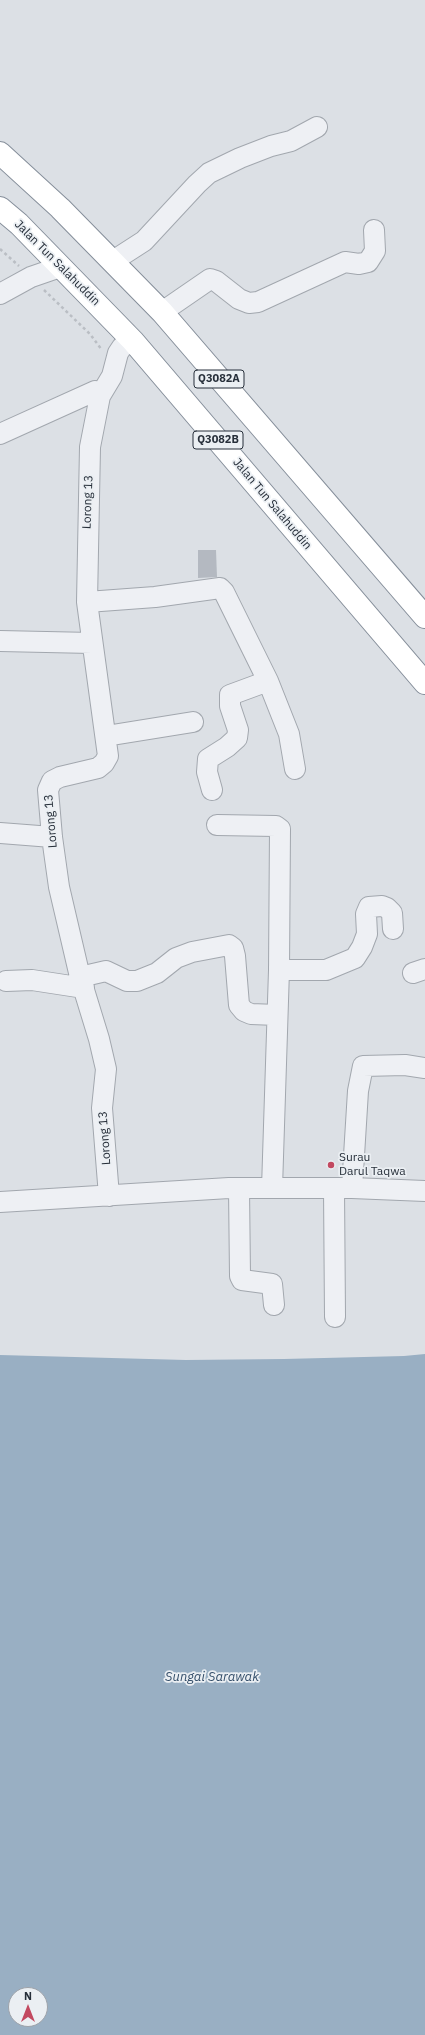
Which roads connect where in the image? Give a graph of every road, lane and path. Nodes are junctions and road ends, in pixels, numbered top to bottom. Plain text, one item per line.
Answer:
1 (317, 127) dead end
2 (0, 153) edge
3 (0, 208) edge
4 (374, 230) dead end
5 (0, 249) edge
6 (113, 261) junction
7 (60, 267) junction
8 (31, 277) junction
9 (0, 294) edge
10 (162, 312) junction
11 (133, 341) junction
12 (115, 366) junction
13 (103, 392) junction
14 (0, 434) edge
15 (87, 602) junction
16 (425, 617) edge
17 (0, 641) edge
18 (92, 643) junction
19 (268, 681) junction
20 (425, 683) edge
21 (193, 722) dead end
22 (106, 736) junction
23 (295, 769) dead end
24 (212, 790) dead end
25 (217, 825) dead end
26 (0, 833) edge
27 (52, 838) junction
28 (393, 929) dead end
29 (279, 970) junction
30 (6, 981) dead end
31 (82, 982) junction
32 (277, 1015) junction
33 (425, 1068) edge
34 (425, 1176) edge
35 (425, 1180) edge
36 (239, 1188) junction
37 (272, 1188) junction
38 (343, 1188) junction
39 (425, 1190) edge
40 (109, 1196) junction
41 (0, 1202) edge
42 (274, 1306) dead end
43 (335, 1317) dead end

1 - 6 street
2 - 6 highway, Q3082A
3 - 7 highway, Jalan Tun Salahuddin / Q3082B
4 - 10 street
5 - 8 path
6 - 10 highway, Q3082A
7 - 8 street
7 - 11 highway, Jalan Tun Salahuddin / Q3082B
8 - 9 street
8 - 12 path
10 - 16 highway, Q3082A
11 - 12 street, Lorong 13
11 - 20 highway, Jalan Tun Salahuddin / Q3082B
12 - 13 street, Lorong 13
13 - 14 street
13 - 15 street, Lorong 13
15 - 18 street, Lorong 13
15 - 19 street
17 - 18 street
18 - 22 street, Lorong 13
19 - 23 street
19 - 24 street
21 - 22 street
22 - 27 street, Lorong 13
25 - 29 street
26 - 27 street
27 - 31 street, Lorong 13
28 - 29 street
29 - 32 street
30 - 31 street
31 - 32 street
31 - 40 street, Lorong 13
32 - 37 street
33 - 38 street
34 - 35 street
36 - 37 street
36 - 40 street
36 - 42 street
37 - 38 street
38 - 39 street
38 - 43 street
40 - 41 street

